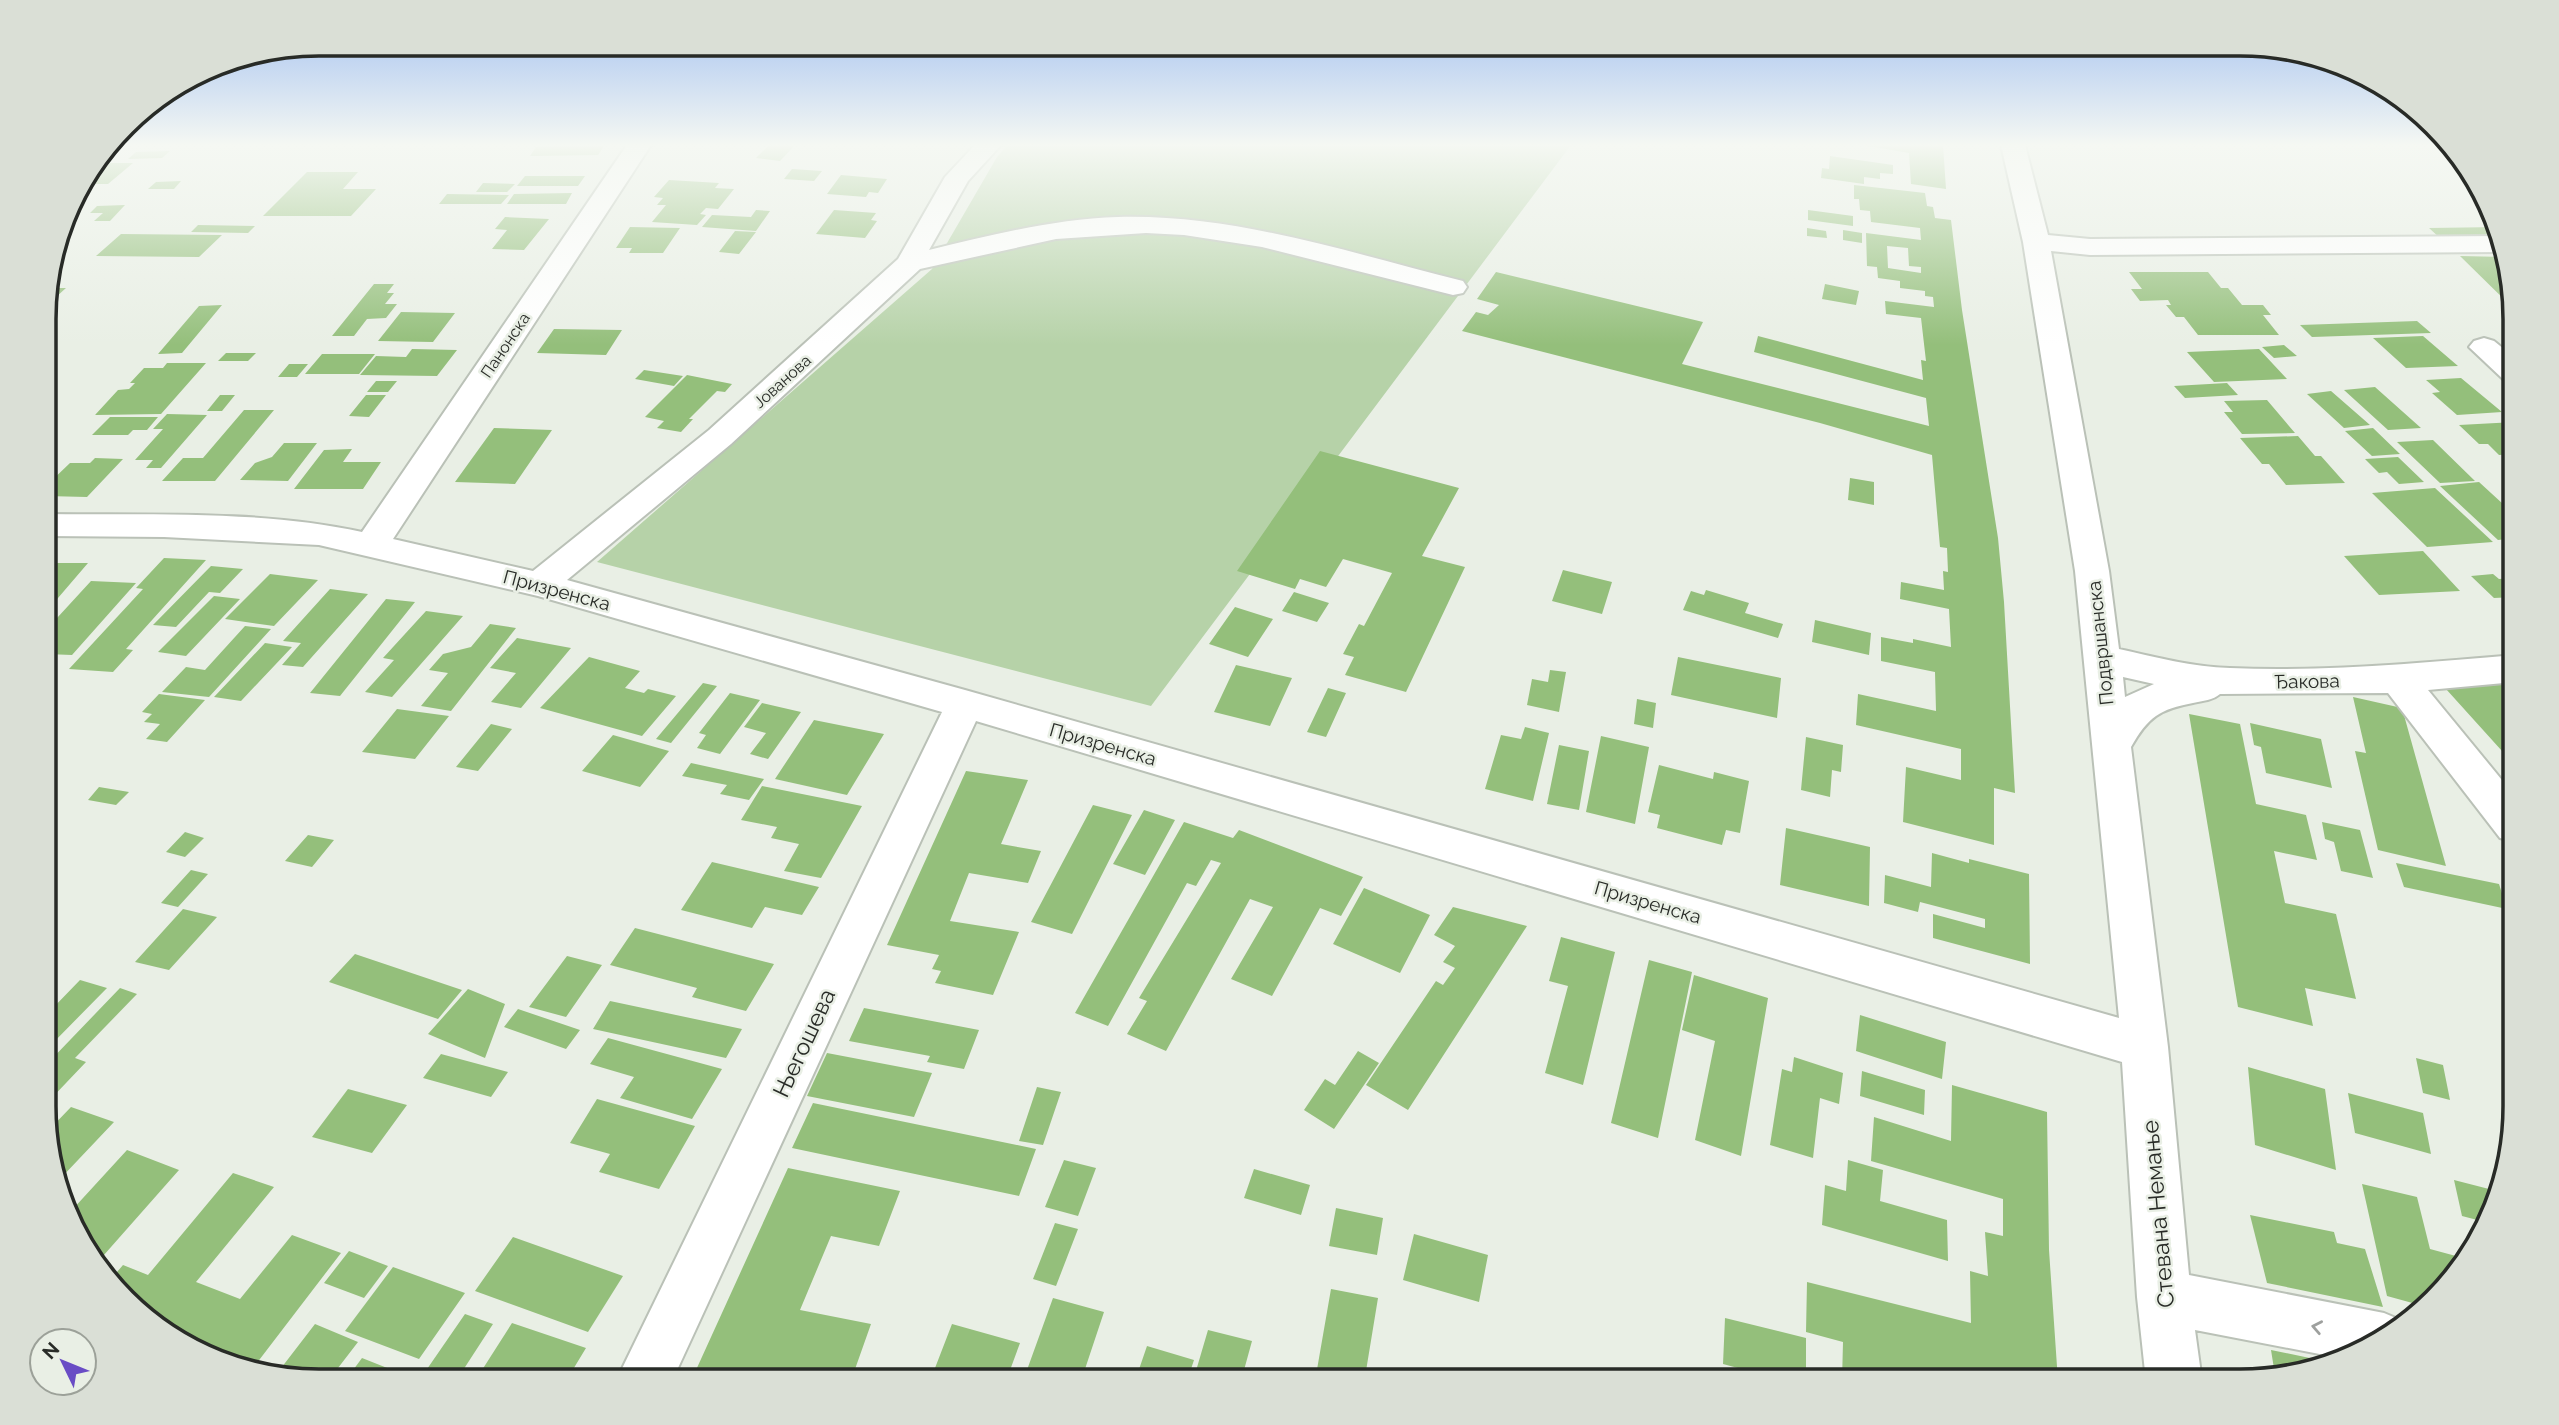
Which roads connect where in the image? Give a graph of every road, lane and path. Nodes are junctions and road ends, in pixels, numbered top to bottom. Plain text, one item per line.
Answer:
1 (594, 212) edge
2 (938, 212) edge
3 (2029, 212) edge
4 (2036, 242) junction
5 (2492, 244) edge
6 (910, 264) junction
7 (1453, 287) dead end
8 (2484, 347) dead end
9 (2503, 364) edge
10 (56, 526) edge
11 (372, 544) junction
12 (539, 584) junction
13 (2101, 658) junction
14 (2503, 669) edge
15 (2398, 680) junction
16 (2229, 682) junction
17 (965, 704) junction
18 (2111, 748) junction
19 (2503, 811) edge
20 (2145, 1046) junction
21 (2164, 1297) junction
22 (2367, 1337) edge
23 (650, 1369) edge
24 (2173, 1369) edge

1 - 11 street, Панонска
2 - 6 street, Јованова
3 - 4 street, Подвршанска
4 - 5 street
4 - 13 street, Подвршанска
6 - 7 street
6 - 12 street, Јованова
8 - 9 street
10 - 11 street, Призренска
11 - 12 street, Призренска
12 - 17 street, Призренска
13 - 16 street, Ђакова
13 - 18 street, Подвршанска
14 - 15 street, Ђакова
15 - 16 street, Ђакова
15 - 19 street
16 - 18 street
17 - 20 street, Призренска
17 - 23 street, Његошева
18 - 20 street, Подвршанска
20 - 21 street, Стевана Немање
22 -> 21 street
21 - 24 street, Стевана Немање

